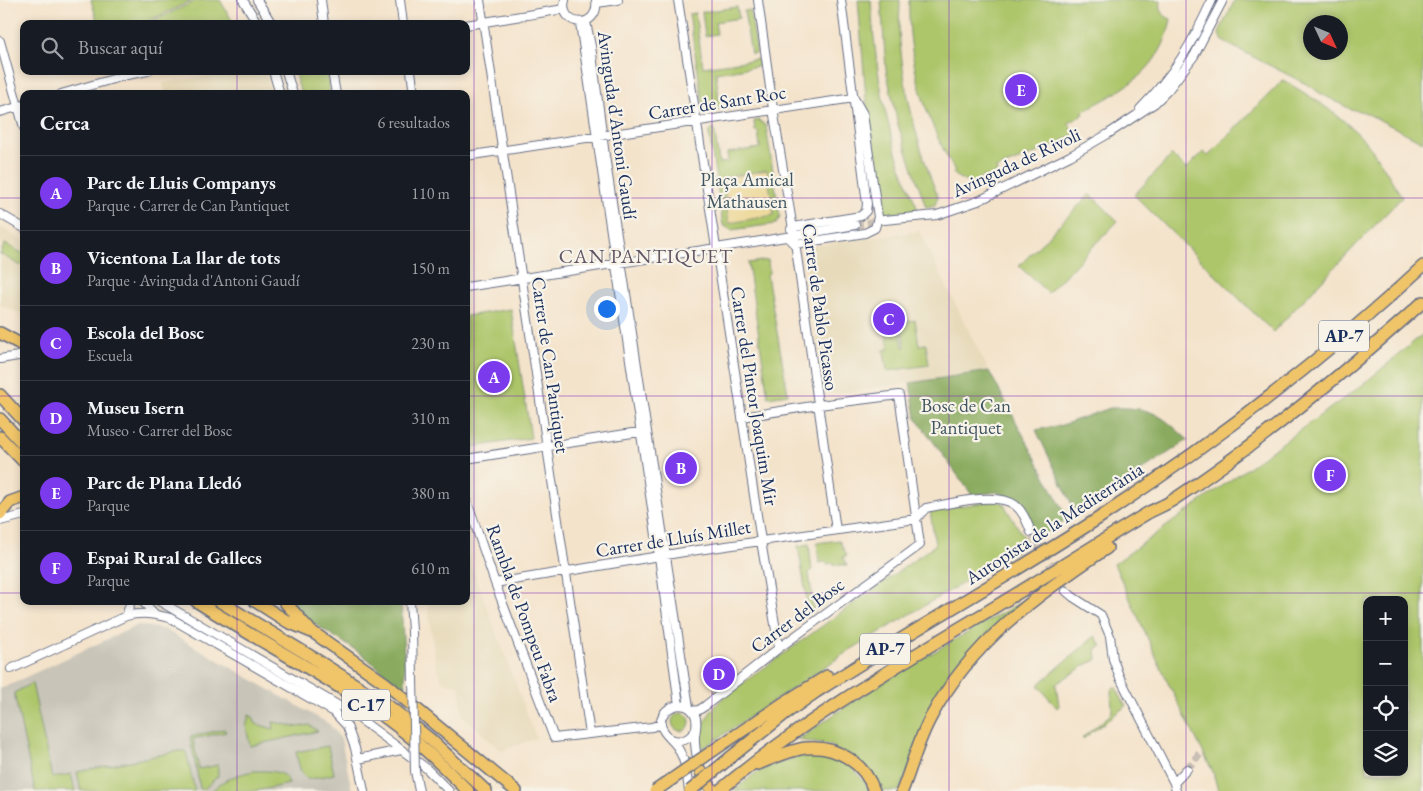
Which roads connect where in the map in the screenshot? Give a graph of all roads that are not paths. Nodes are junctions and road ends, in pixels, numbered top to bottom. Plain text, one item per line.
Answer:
1 (244, 0) edge
2 (258, 0) edge
3 (321, 0) edge
4 (400, 0) edge
5 (480, 0) edge
6 (565, 0) edge
7 (618, 0) edge
8 (678, 0) edge
9 (758, 0) edge
10 (841, 0) edge
11 (1212, 0) edge
12 (1223, 0) edge
13 (597, 1) edge
14 (564, 9) junction
15 (256, 20) edge
16 (270, 20) edge
17 (324, 20) edge
18 (403, 20) edge
19 (483, 22) junction
20 (583, 23) junction
21 (470, 24) edge
22 (1201, 24) junction
23 (0, 41) edge
24 (1201, 44) junction
25 (127, 75) edge
26 (274, 75) edge
27 (287, 75) edge
28 (333, 75) edge
29 (412, 75) edge
30 (75, 90) edge
31 (279, 90) edge
32 (292, 90) edge
33 (335, 90) edge
34 (413, 90) edge
35 (854, 98) junction
36 (20, 102) edge
37 (20, 105) edge
38 (773, 109) junction
39 (0, 112) edge
40 (696, 121) junction
41 (1128, 122) junction
42 (599, 136) junction
43 (503, 150) junction
44 (470, 155) edge
45 (0, 214) edge
46 (884, 220) tunnel mouth
47 (855, 225) tunnel mouth
48 (20, 226) edge
49 (791, 233) junction
50 (795, 244) junction
51 (716, 247) junction
52 (619, 263) junction
53 (1423, 266) edge
54 (522, 279) junction
55 (470, 286) edge
56 (1423, 302) edge
57 (0, 333) edge
58 (20, 344) edge
59 (20, 356) edge
60 (0, 359) edge
61 (0, 395) edge
62 (819, 405) junction
63 (20, 417) edge
64 (742, 417) junction
65 (0, 419) edge
66 (644, 432) junction
67 (0, 436) edge
68 (20, 441) edge
69 (547, 447) junction
70 (20, 458) edge
71 (470, 458) edge
72 (20, 498) edge
73 (470, 510) edge
74 (0, 514) edge
75 (20, 515) edge
76 (916, 519) junction
77 (0, 521) edge
78 (836, 530) junction
79 (1031, 532) tunnel mouth
80 (760, 541) junction
81 (1045, 551) junction
82 (662, 556) junction
83 (1078, 562) junction
84 (566, 571) junction
85 (495, 583) junction
86 (1066, 591) tunnel mouth
87 (130, 605) edge
88 (146, 605) edge
89 (166, 605) edge
90 (203, 605) edge
91 (225, 605) edge
92 (261, 605) edge
93 (288, 605) edge
94 (410, 605) edge
95 (155, 614) junction
96 (126, 616) junction
97 (314, 634) junction
98 (779, 648) junction
99 (11, 669) dead end
100 (679, 704) junction
101 (691, 709) junction
102 (661, 724) junction
103 (695, 730) junction
104 (590, 734) junction
105 (673, 740) junction
106 (401, 750) junction
107 (915, 754) junction
108 (358, 758) junction
109 (699, 769) junction
110 (1187, 769) tunnel mouth
111 (742, 771) junction
112 (1175, 787) edge
113 (364, 791) edge
114 (419, 791) edge
115 (449, 791) edge
116 (468, 791) edge
117 (486, 791) edge
118 (516, 791) edge
119 (656, 791) edge
120 (690, 791) edge
121 (702, 791) edge
122 (713, 791) edge
123 (719, 791) edge
124 (874, 791) edge
125 (902, 791) edge
126 (909, 791) edge

1 - 15 street
2 - 16 street
3 - 17 street
4 - 18 street
5 - 19 street, Carrer de Can Pantiquet
6 - 14 street
7 - 13 street
8 - 40 street, Carrer del Pintor Joaquim Mir
9 - 38 street, Carrer de Pablo Picasso
10 - 35 street
11 - 22 street, Avinguda de Rivoli
12 - 24 street, Avinguda de Rivoli
13 - 20 street
14 - 19 street
14 - 20 street
19 - 21 street
19 - 43 street, Carrer de Can Pantiquet
20 - 42 street, Avinguda d'Antoni Gaudí
22 - 24 street
22 - 41 street, Avinguda de Rivoli
23 - 36 street
24 - 41 street, Avinguda de Rivoli
25 - 30 street
26 - 31 street
27 - 32 street
28 - 33 street
29 - 34 street
35 - 38 street, Carrer de Sant Roc
35 - 49 street
35 - 50 street
37 - 39 street
38 - 40 street, Carrer de Sant Roc
38 - 49 street, Carrer de Pablo Picasso
40 - 42 street, Carrer de Sant Roc
40 - 51 street, Carrer del Pintor Joaquim Mir
41 - 46 street, Avinguda de Rivoli
42 - 43 street, Carrer de Sant Roc
42 - 52 street, Avinguda d'Antoni Gaudí
43 - 44 street, Carrer de Sant Roc
43 - 54 street, Carrer de Can Pantiquet
45 - 48 street
47 - 49 street
49 - 50 street, Carrer de Pablo Picasso
49 - 51 street
50 - 62 street, Carrer de Pablo Picasso
51 - 52 street
51 - 64 street, Carrer del Pintor Joaquim Mir
52 - 54 street
52 - 66 street, Avinguda d'Antoni Gaudí
53 - 81 highway, Autopista de la Mediterrània / AP-7
54 - 55 street
54 - 69 street, Carrer de Can Pantiquet
56 - 83 highway, Autopista de la Mediterrània / AP-7
57 - 58 highway
59 - 60 street
61 - 63 highway
62 - 64 street
62 - 76 street
62 - 78 street, Carrer de Pablo Picasso
64 - 80 street, Carrer del Pintor Joaquim Mir
65 - 68 highway
66 - 69 street
66 - 82 street, Avinguda d'Antoni Gaudí
67 - 70 highway
69 - 71 street
69 - 84 street, Carrer de Can Pantiquet
72 - 74 highway
73 - 85 street, Rambla de Pompeu Fabra
75 - 77 street
76 - 78 street, Carrer de Lluís Millet
76 - 79 street
76 - 98 street, Carrer del Bosc
78 - 80 street, Carrer de Lluís Millet
80 - 82 street, Carrer de Lluís Millet
80 - 98 street, Carrer del Pintor Joaquim Mir
81 - 119 highway, bridge
81 - 120 highway, Autopista de la Mediterrània / AP-7, bridge
82 - 84 street, Carrer de Lluís Millet
82 - 100 street, Avinguda d'Antoni Gaudí
82 - 101 street, Avinguda d'Antoni Gaudí
83 - 107 highway
83 - 111 highway, Autopista de la Mediterrània / AP-7
84 - 85 street, Carrer de Lluís Millet
84 - 104 street, Carrer de Can Pantiquet
85 - 104 street, Rambla de Pompeu Fabra
86 - 112 street
87 - 96 street
88 - 95 street
89 - 106 street
90 - 116 highway, C-17
91 - 117 highway, C-17
92 - 97 highway
93 - 97 highway
94 - 114 street, bridge
95 - 96 street
95 - 108 street
96 - 99 street
97 - 118 highway
98 - 101 street, Carrer del Bosc
100 - 101 street
100 - 102 street
101 - 103 street
102 - 104 street
102 - 105 street
103 - 105 street
103 - 109 street
105 - 120 street
106 - 108 street
106 - 115 street
107 - 125 highway
107 - 126 highway
108 - 113 street
109 - 121 street
109 - 122 highway
110 - 112 street
111 - 123 highway, Autopista de la Mediterrània / AP-7
111 - 124 highway

